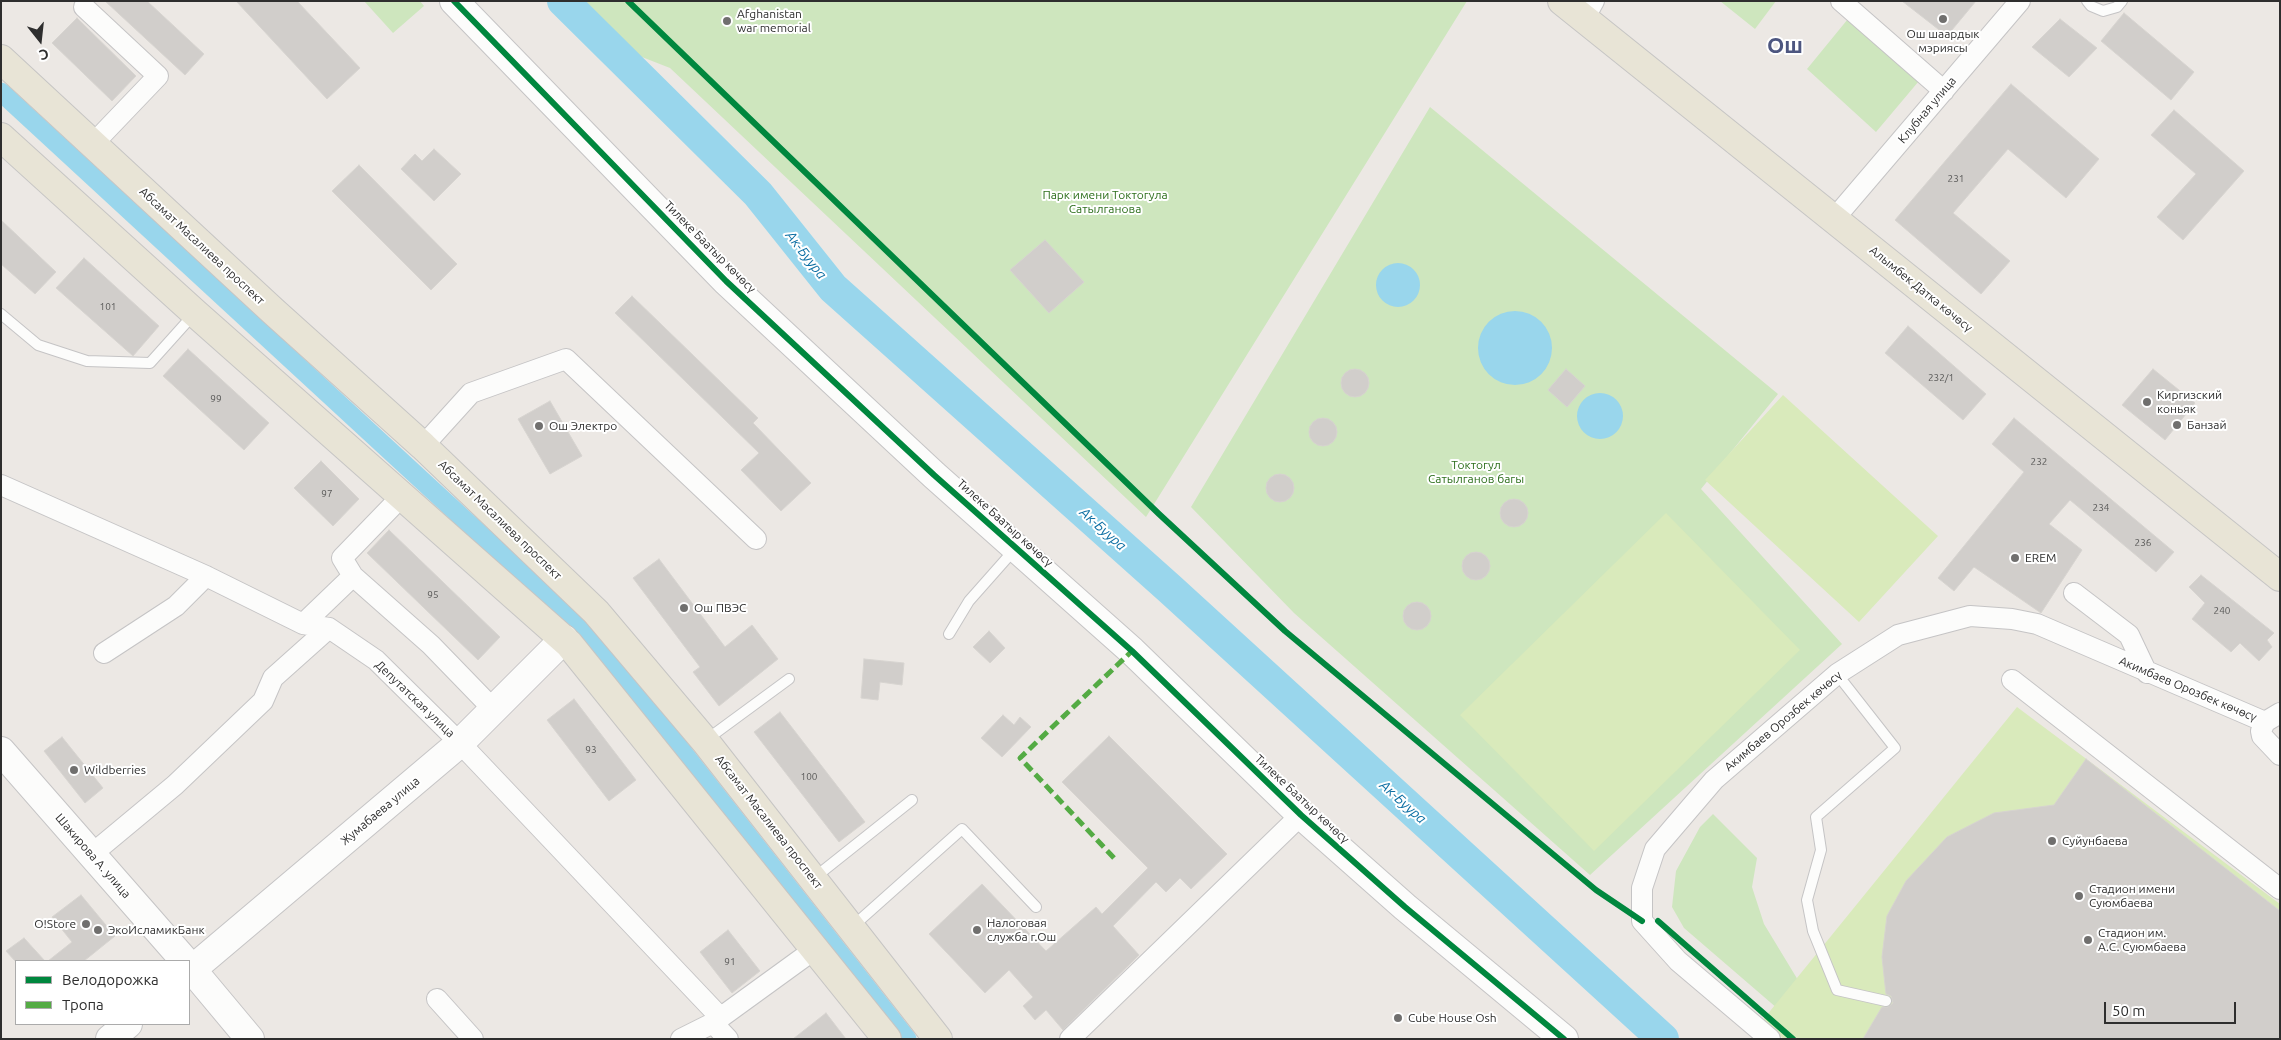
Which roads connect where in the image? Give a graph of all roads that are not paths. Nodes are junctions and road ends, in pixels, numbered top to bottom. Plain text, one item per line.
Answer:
1 (454, 1) edge
2 (1562, 1) edge
3 (1841, 1) edge
4 (2020, 1) edge
5 (2087, 1) edge
6 (2122, 1) edge
7 (84, 7) dead end
8 (1589, 10) edge
9 (1, 59) edge
10 (1944, 90) junction
11 (1, 137) edge
12 (92, 145) junction
13 (1834, 219) junction
14 (194, 313) junction
15 (1, 314) edge
16 (423, 446) junction
17 (1, 485) edge
18 (402, 496) junction
19 (756, 539) dead end
20 (1016, 548) junction
21 (206, 576) junction
22 (352, 576) junction
23 (2280, 577) edge
24 (2074, 593) dead end
25 (303, 624) junction
26 (329, 628) junction
27 (948, 634) dead end
28 (564, 639) junction
29 (104, 654) dead end
30 (2147, 673) junction
31 (1837, 674) junction
32 (789, 679) dead end
33 (2012, 680) dead end
34 (494, 710) junction
35 (2272, 717) edge
36 (705, 741) junction
37 (460, 743) junction
38 (1, 751) edge
39 (2280, 755) edge
40 (912, 800) dead end
41 (1301, 815) junction
42 (92, 854) junction
43 (814, 878) junction
44 (2280, 889) edge
45 (1036, 907) dead end
46 (852, 928) junction
47 (815, 949) junction
48 (183, 960) edge
49 (190, 966) edge
50 (190, 968) edge
51 (436, 1000) dead end
52 (1886, 1001) dead end
53 (717, 1020) junction
54 (127, 1025) edge
55 (110, 1039) edge
56 (250, 1039) edge
57 (473, 1039) edge
58 (681, 1039) edge
59 (728, 1039) edge
60 (887, 1039) edge
61 (938, 1039) edge
62 (1070, 1039) edge
63 (1564, 1039) edge
64 (1770, 1039) edge

1 - 20 street, Тилеке Баатыр көчөсү
2 - 8 main road, Алымбек Датка көчөсү
3 - 10 street
4 - 10 street, Клубная улица
5 - 6 lane
7 - 12 street
8 - 13 main road, Алымбек Датка көчөсү
9 - 12 main road, Абсамат Масалиева проспект
10 - 13 street, Клубная улица
11 - 14 main road
12 - 16 main road, Абсамат Масалиева проспект
13 - 23 main road, Алымбек Датка көчөсү
14 - 15 lane
14 - 18 main road
16 - 19 street
16 - 36 main road, Абсамат Масалиева проспект
17 - 21 street, Депутатская улица
18 - 22 street
18 - 28 main road
20 - 27 lane
20 - 41 street, Тилеке Баатыр көчөсү
21 - 25 street, Депутатская улица
21 - 29 street
22 - 25 street
22 - 34 street
24 - 30 street
25 - 26 street, Депутатская улица
26 - 37 street, Депутатская улица
26 - 42 street
28 - 34 street, Жумабаева улица
28 - 47 main road
30 - 31 street, Акимбаев Орозбек көчөсү
30 - 35 street, Акимбаев Орозбек көчөсү
31 - 52 lane
31 - 64 street, Акимбаев Орозбек көчөсү
32 - 36 lane
33 - 44 street
34 - 37 street, Жумабаева улица
35 - 39 street
36 - 43 main road, Абсамат Масалиева проспект
37 - 49 street, Жумабаева улица
37 - 53 street, Депутатская улица
38 - 42 street, Шакирова А. улица
40 - 43 lane
41 - 62 street
41 - 63 street, Тилеке Баатыр көчөсү
42 - 48 street, Шакирова А. улица
43 - 46 main road, Абсамат Масалиева проспект
45 - 46 lane
46 - 61 main road, Абсамат Масалиева проспект
47 - 53 street
47 - 60 main road
50 - 56 street, Шакирова А. улица
51 - 57 street
53 - 58 street
53 - 59 street, Депутатская улица
54 - 55 street

